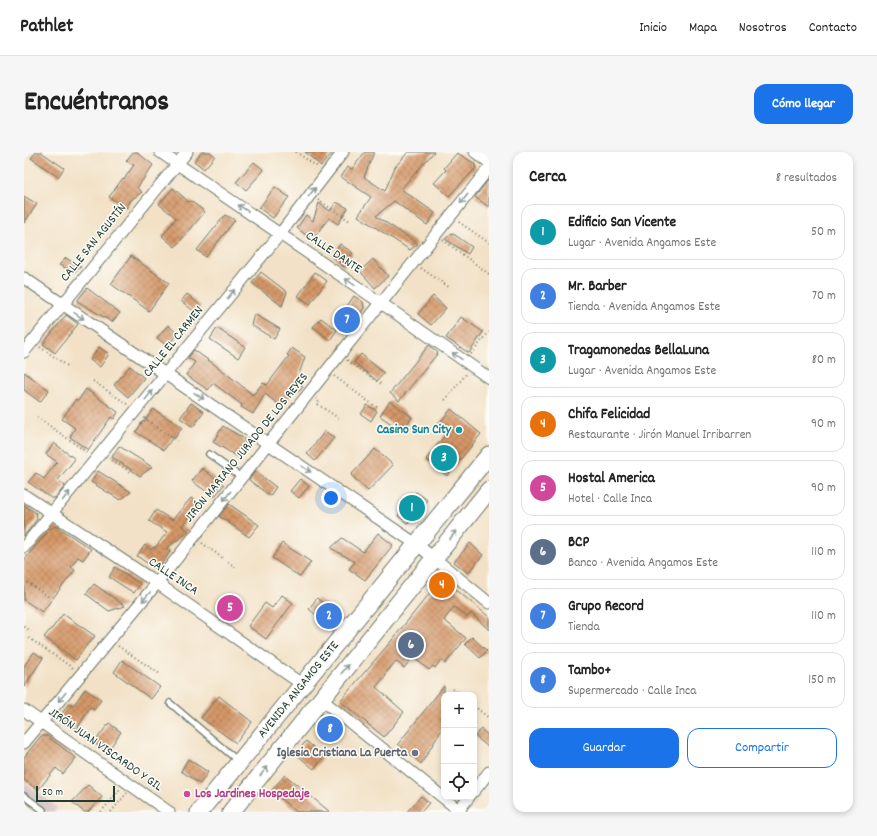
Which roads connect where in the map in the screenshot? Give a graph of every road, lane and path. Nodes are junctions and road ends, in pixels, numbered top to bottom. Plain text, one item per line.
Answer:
1 (160, 152) edge
2 (187, 152) edge
3 (296, 152) edge
4 (343, 152) edge
5 (474, 152) edge
6 (489, 162) edge
7 (178, 164) junction
8 (489, 168) edge
9 (327, 173) junction
10 (310, 195) junction
11 (451, 216) junction
12 (350, 221) dead end
13 (280, 234) junction
14 (436, 235) junction
15 (489, 243) edge
16 (413, 263) junction
17 (489, 274) edge
18 (24, 278) edge
19 (450, 288) dead end
20 (381, 303) junction
21 (62, 304) junction
22 (489, 332) edge
23 (32, 342) junction
24 (24, 352) edge
25 (340, 355) junction
26 (468, 364) junction
27 (69, 367) dead end
28 (327, 371) junction
29 (166, 374) junction
30 (489, 378) edge
31 (93, 381) dead end
32 (381, 384) dead end
33 (309, 394) junction
34 (445, 400) dead end
35 (378, 408) dead end
36 (135, 411) junction
37 (37, 418) dead end
38 (340, 419) dead end
39 (177, 441) dead end
40 (269, 444) junction
41 (209, 454) dead end
42 (489, 455) edge
43 (99, 456) junction
44 (132, 473) dead end
45 (242, 478) junction
46 (489, 490) edge
47 (24, 495) edge
48 (52, 514) junction
49 (194, 538) junction
50 (416, 544) junction
51 (24, 547) edge
52 (434, 558) junction
53 (235, 567) dead end
54 (24, 580) edge
55 (157, 583) junction
56 (49, 597) dead end
57 (489, 603) edge
58 (24, 626) edge
59 (30, 631) dead end
60 (29, 638) dead end
61 (110, 640) junction
62 (81, 674) junction
63 (160, 674) dead end
64 (303, 685) junction
65 (453, 689) dead end
66 (457, 692) edge
67 (321, 699) junction
68 (170, 704) dead end
69 (477, 708) edge
70 (24, 710) edge
71 (489, 718) edge
72 (41, 722) junction
73 (24, 744) edge
74 (240, 762) junction
75 (489, 772) edge
76 (129, 784) junction
77 (477, 787) edge
78 (24, 796) edge
79 (467, 800) edge
80 (43, 810) dead end
81 (459, 811) edge
82 (101, 812) edge
83 (112, 812) edge
84 (169, 812) edge
85 (199, 812) edge
86 (230, 812) edge

1 - 7 street, CALLE DANTE
2 - 7 street, CALLE SAN AGUSTÍN
3 - 9 path
4 - 9 street, CALLE EL CARMEN
5 - 6 street
13 -> 7 street, CALLE DANTE
7 - 21 street, CALLE SAN AGUSTÍN
8 -> 11 street, JIRÓN MARIANO JURADO DE LOS REYES
10 -> 9 street, CALLE EL CARMEN
10 - 12 path
10 - 13 street, CALLE EL CARMEN
11 - 14 street, JIRÓN MARIANO JURADO DE LOS REYES
11 - 15 path
20 -> 13 street, CALLE DANTE
29 -> 13 street, CALLE EL CARMEN
14 - 16 street, JIRÓN MARIANO JURADO DE LOS REYES
14 - 17 path
16 - 19 path
16 - 20 street, JIRÓN MARIANO JURADO DE LOS REYES
18 - 21 street
20 - 25 street, JIRÓN MARIANO JURADO DE LOS REYES
26 -> 20 street, CALLE DANTE
21 - 23 street, CALLE SAN AGUSTÍN
21 -> 29 street
22 - 26 path
23 - 24 street, CALLE SAN AGUSTÍN
23 - 27 path
25 - 28 street, JIRÓN MARIANO JURADO DE LOS REYES
25 - 32 path
26 - 30 street, CALLE DANTE
26 - 34 path
28 - 33 street, JIRÓN MARIANO JURADO DE LOS REYES
28 - 35 path
36 -> 29 street, CALLE EL CARMEN
29 -> 40 street
31 - 36 path
33 - 38 path
33 - 40 street, JIRÓN MARIANO JURADO DE LOS REYES
36 - 39 path
36 - 43 street, CALLE EL CARMEN
37 - 43 path
40 - 45 street, JIRÓN MARIANO JURADO DE LOS REYES
40 -> 50 street
41 - 45 lane
42 - 50 main road, AVENIDA ANGAMOS ESTE
43 - 44 path
48 -> 43 street, CALLE EL CARMEN
45 -> 49 street, JIRÓN MARIANO JURADO DE LOS REYES
52 -> 46 main road, AVENIDA ANGAMOS ESTE
47 - 48 street, CALLE INCA
48 - 51 street, CALLE EL CARMEN
48 - 55 street, CALLE INCA
49 - 53 path
49 - 55 street, JIRÓN MARIANO JURADO DE LOS REYES
50 - 52 street
50 - 64 main road, AVENIDA ANGAMOS ESTE
52 - 57 street
67 -> 52 main road, AVENIDA ANGAMOS ESTE
54 - 56 path
55 -> 61 street, JIRÓN MARIANO JURADO DE LOS REYES
55 - 64 street, CALLE INCA
58 - 59 path
60 - 62 path
61 - 62 street, JIRÓN MARIANO JURADO DE LOS REYES
61 - 63 path
62 -> 72 street, JIRÓN MARIANO JURADO DE LOS REYES
64 - 74 main road, AVENIDA ANGAMOS ESTE
65 - 66 path
67 - 81 street
86 -> 67 main road, AVENIDA ANGAMOS ESTE
68 - 74 lane
69 - 71 path
70 - 72 street, JIRÓN JUAN VISCARDO Y GIL
72 - 73 street, JIRÓN MARIANO JURADO DE LOS REYES
72 - 76 street, JIRÓN JUAN VISCARDO Y GIL
74 - 85 main road, AVENIDA ANGAMOS ESTE
75 - 77 street
76 - 82 path
76 - 83 path
76 - 84 street, JIRÓN JUAN VISCARDO Y GIL
78 - 80 lane
79 - 81 street

